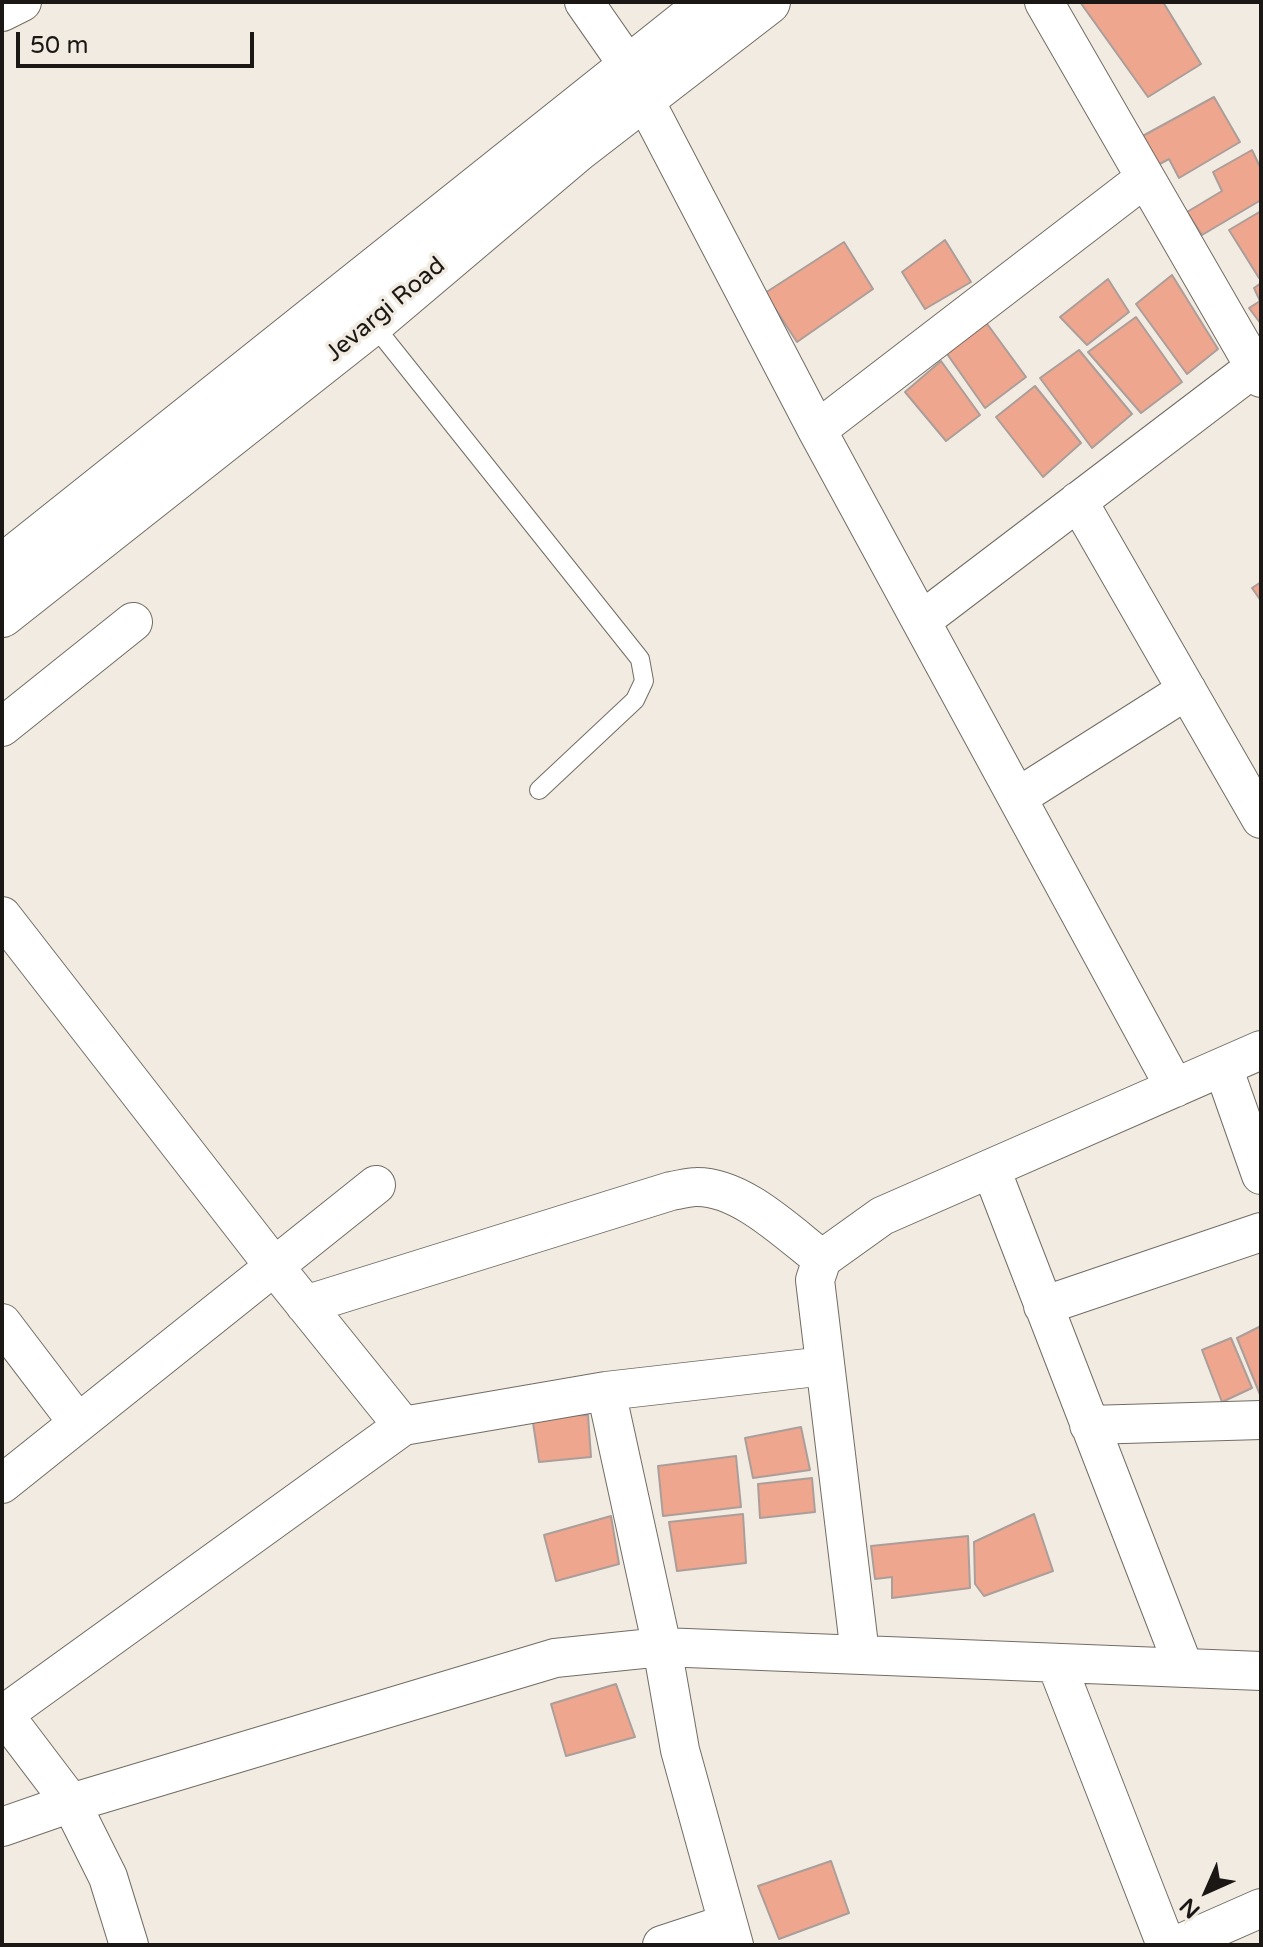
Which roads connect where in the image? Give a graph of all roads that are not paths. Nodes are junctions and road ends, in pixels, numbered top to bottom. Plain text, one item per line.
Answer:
1 (22, 2) edge
2 (584, 2) edge
3 (711, 2) edge
4 (768, 2) edge
5 (1044, 2) edge
6 (2, 12) edge
7 (637, 84) junction
8 (1145, 178) junction
9 (372, 323) junction
10 (1258, 372) edge
11 (817, 430) junction
12 (1078, 501) junction
13 (2, 567) edge
14 (2, 615) edge
15 (921, 621) junction
16 (133, 622) dead end
17 (1187, 690) junction
18 (2, 727) edge
19 (539, 790) dead end
20 (1018, 797) junction
21 (1261, 819) edge
22 (2, 916) edge
23 (1261, 1050) edge
24 (1223, 1067) junction
25 (1175, 1088) junction
26 (991, 1169) junction
27 (1261, 1175) edge
28 (376, 1185) dead end
29 (1261, 1232) edge
30 (822, 1259) junction
31 (274, 1266) junction
32 (305, 1305) junction
33 (1043, 1306) junction
34 (2, 1323) edge
35 (825, 1366) junction
36 (606, 1391) junction
37 (1261, 1420) edge
38 (78, 1423) junction
39 (1089, 1425) junction
40 (403, 1426) junction
41 (2, 1484) edge
42 (662, 1647) junction
43 (860, 1654) junction
44 (1056, 1663) junction
45 (1184, 1668) junction
46 (1261, 1671) edge
47 (3, 1713) edge
48 (71, 1803) junction
49 (2, 1827) edge
50 (1261, 1908) edge
51 (730, 1934) edge
52 (129, 1945) edge
53 (662, 1945) edge
54 (1166, 1945) edge
55 (1177, 1945) edge

1 - 6 street
2 - 7 street
3 - 7 main road
4 - 7 main road, Jevargi Road
5 - 8 street
7 - 9 main road, Jevargi Road
7 - 11 street
7 - 13 main road
8 - 10 street
8 - 11 street
9 - 14 main road, Jevargi Road
9 - 19 lane
10 - 12 street
11 - 15 street
12 - 15 street
12 - 17 street
15 - 20 street
16 - 18 street
17 - 20 street
17 - 21 street
20 - 25 street
22 - 31 street
23 - 24 street
24 - 25 street
24 - 27 street
25 - 26 street
26 - 30 street
26 - 33 street
28 - 31 street
29 - 33 street
30 - 32 street
30 - 35 street
31 - 32 street
31 - 38 street
32 - 40 street
33 - 39 street
34 - 38 street
35 - 36 street
35 - 43 street
36 - 40 street
36 - 42 street
37 - 39 street
38 - 41 street
39 - 45 street
40 - 47 street
42 - 43 street
42 - 48 street
42 - 51 street
43 - 44 street
44 - 45 street
44 - 54 street
45 - 46 street
47 - 48 street
48 - 49 street
48 - 52 street
50 - 55 street
51 - 53 street

